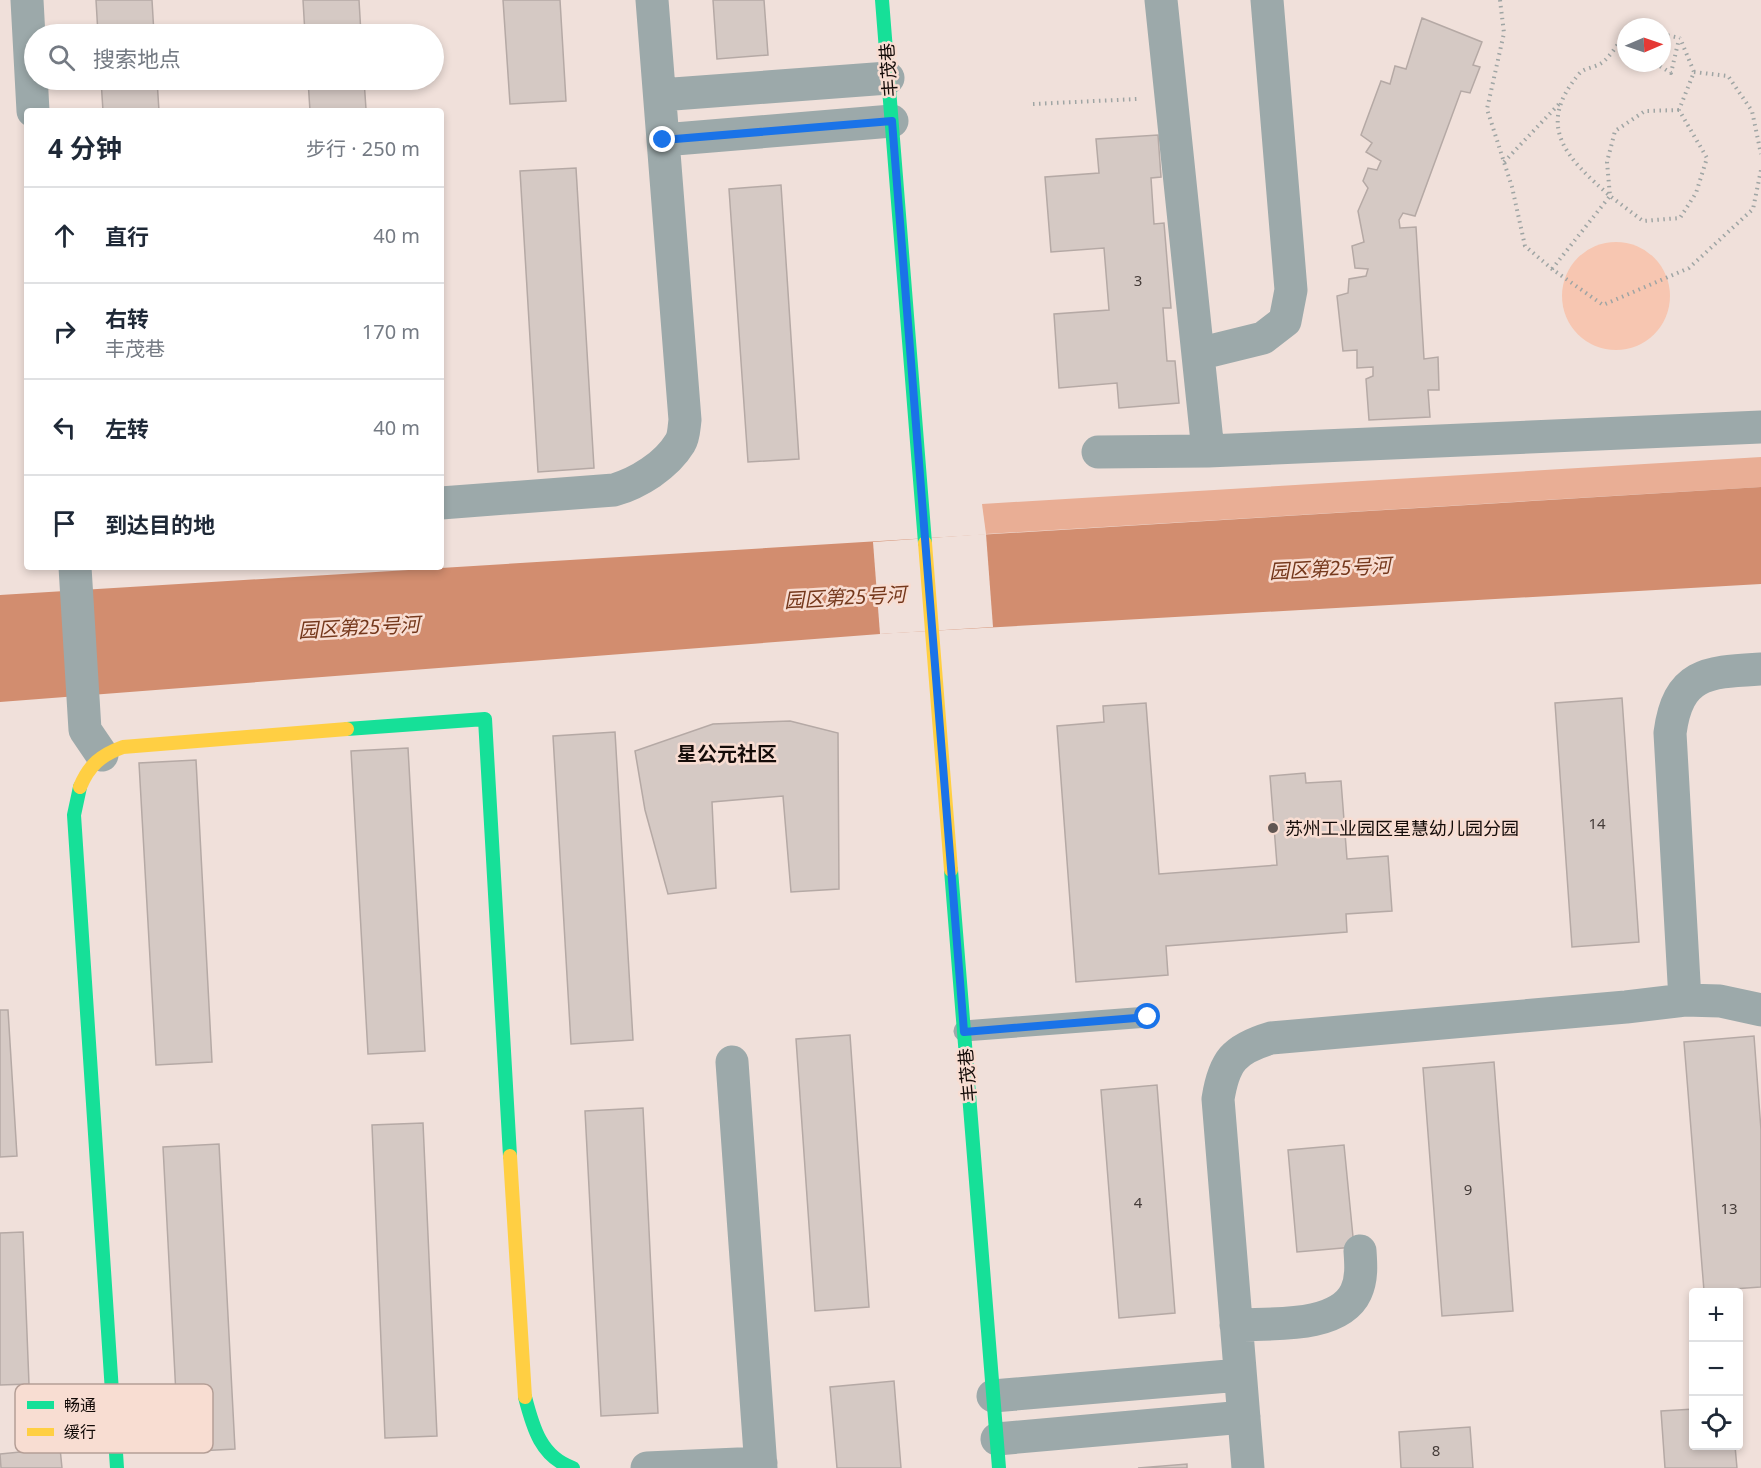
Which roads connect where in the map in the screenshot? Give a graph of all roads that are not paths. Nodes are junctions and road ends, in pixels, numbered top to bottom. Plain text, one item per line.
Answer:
1 (27, 0) edge
2 (652, 0) edge
3 (882, 0) edge
4 (1161, 0) edge
5 (1266, 0) edge
6 (28, 24) edge
7 (888, 78) junction
8 (32, 90) edge
9 (660, 95) junction
10 (33, 108) edge
11 (892, 121) junction
12 (663, 140) junction
13 (1198, 354) junction
14 (1761, 427) edge
15 (1208, 451) junction
16 (1098, 453) dead end
17 (444, 503) edge
18 (75, 574) edge
19 (1761, 669) edge
20 (102, 755) junction
21 (1685, 1000) junction
22 (1761, 1010) edge
23 (1148, 1017) dead end
24 (964, 1032) junction
25 (732, 1062) dead end
26 (1360, 1251) dead end
27 (1236, 1325) junction
28 (1240, 1375) junction
29 (111, 1384) edge
30 (993, 1396) junction
31 (1244, 1417) junction
32 (116, 1453) edge
33 (998, 1453) edge
34 (761, 1466) edge
35 (117, 1468) edge
36 (573, 1468) edge
37 (647, 1468) edge
38 (1248, 1468) edge

1 - 6 street
2 - 9 street
3 - 7 street, 丰茂巷
4 - 13 street
5 - 13 street
7 - 9 street
7 - 11 street, 丰茂巷
8 - 10 street
9 - 12 street
11 - 12 street
11 - 24 street, 丰茂巷
12 - 17 street
13 - 15 street
14 - 15 street
15 - 16 street
18 - 20 street
19 - 21 street
20 - 29 street
20 - 36 street
21 - 22 street
21 - 27 street
23 - 24 lane
24 - 30 street, 丰茂巷
25 - 34 street
26 - 27 street
27 - 28 street
28 - 30 street
28 - 31 street
30 - 33 street, 丰茂巷
31 - 33 street
31 - 38 street
32 - 35 street
34 - 37 street

